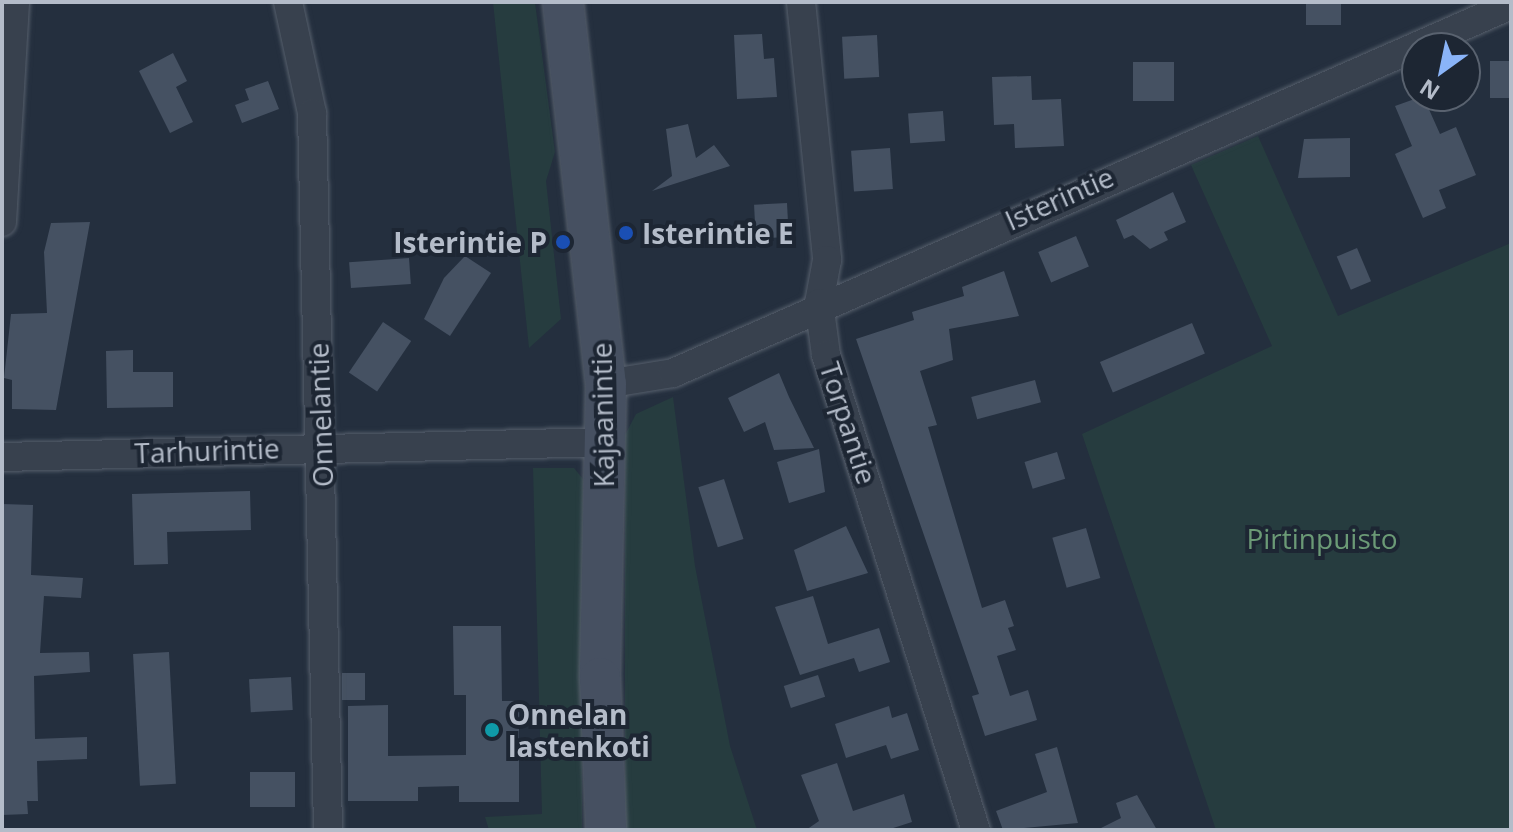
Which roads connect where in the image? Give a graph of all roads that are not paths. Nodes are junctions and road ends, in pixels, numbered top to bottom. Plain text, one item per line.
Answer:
1 (15, 2) edge
2 (288, 2) edge
3 (563, 2) edge
4 (801, 2) edge
5 (1511, 5) edge
6 (2, 222) edge
7 (819, 303) junction
8 (606, 384) junction
9 (605, 442) junction
10 (321, 446) junction
11 (2, 457) edge
12 (328, 830) edge
13 (606, 830) edge
14 (976, 830) edge

1 - 6 street
2 - 10 street, Onnelantie
3 - 8 main road, Kajaanintie
4 - 7 street, Torpantie
5 - 7 street, Isterintie
7 - 8 street, Isterintie
7 - 14 street, Torpantie
8 - 9 main road, Kajaanintie
9 - 10 street, Tarhurintie
9 - 13 main road, Kajaanintie
10 - 11 street, Tarhurintie
10 - 12 street, Onnelantie

